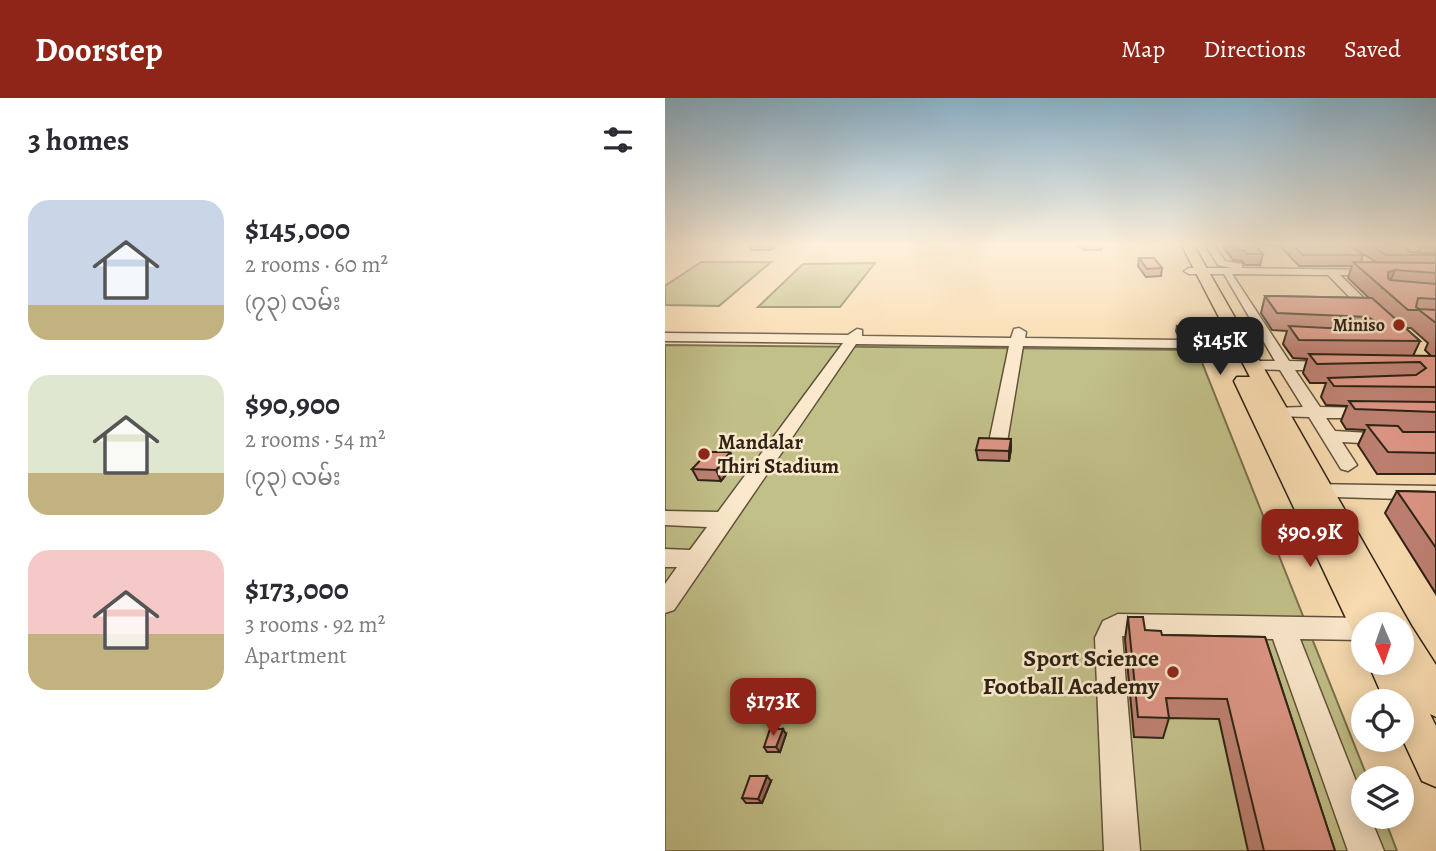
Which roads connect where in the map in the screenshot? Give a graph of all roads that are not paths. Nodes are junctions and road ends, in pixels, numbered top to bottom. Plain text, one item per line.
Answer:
1 (1201, 281) edge
2 (1204, 281) edge
3 (1232, 281) edge
4 (1338, 281) edge
5 (1222, 306) junction
6 (1255, 307) junction
7 (1386, 326) edge
8 (665, 327) edge
9 (856, 335) junction
10 (665, 337) edge
11 (1018, 337) junction
12 (1268, 337) junction
13 (1290, 338) edge
14 (1231, 339) junction
15 (1254, 365) junction
16 (1286, 366) junction
17 (1351, 366) edge
18 (1301, 391) junction
19 (1323, 391) dead end
20 (1279, 412) junction
21 (1313, 412) junction
22 (1381, 414) edge
23 (1329, 436) junction
24 (998, 442) edge
25 (1436, 442) edge
26 (1348, 465) dead end
27 (1311, 491) junction
28 (1436, 493) edge
29 (665, 518) edge
30 (724, 520) junction
31 (665, 558) edge
32 (696, 559) junction
33 (665, 603) edge
34 (1359, 612) edge
35 (1387, 612) edge
36 (1351, 627) edge
37 (1283, 629) junction
38 (1414, 659) edge
39 (1392, 676) edge
40 (1436, 699) edge
41 (1434, 757) edge
42 (1122, 851) edge
43 (1366, 851) edge

1 - 14 main road
2 - 5 main road
3 - 6 street
4 - 7 street
5 - 6 street
5 - 14 main road
6 - 12 street
8 - 9 street
9 - 10 street
9 - 11 street
9 - 30 street
11 - 14 street
11 - 24 street
12 - 13 street
12 - 16 street
14 - 15 main road
14 - 27 main road
15 - 16 street
15 - 20 main road
16 - 17 street
16 - 18 street
18 - 19 street
18 - 21 street
20 - 21 street
20 - 27 main road
21 - 22 street
21 - 23 street
23 - 25 street
23 - 26 street
27 - 28 street
27 - 34 main road
27 - 35 main road
29 - 30 street
30 - 32 street
31 - 32 street
32 - 33 street
36 - 37 street
37 - 42 street
37 - 43 street
38 - 40 main road
39 - 41 main road

